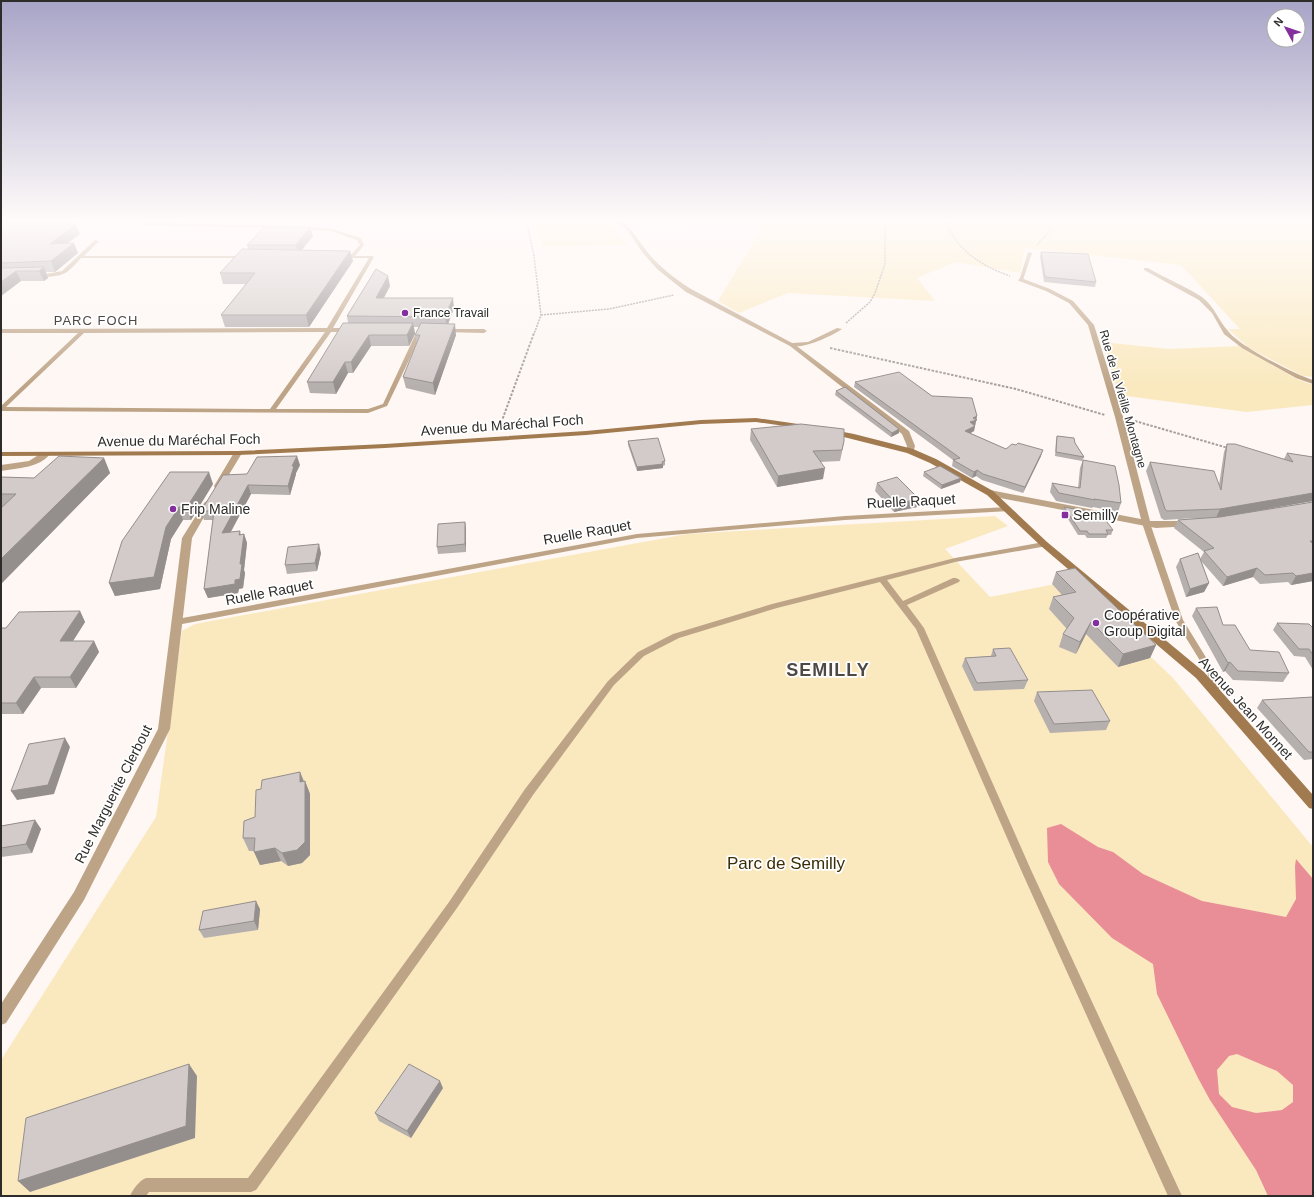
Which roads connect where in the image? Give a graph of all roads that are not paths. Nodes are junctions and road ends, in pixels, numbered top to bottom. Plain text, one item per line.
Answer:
1 (52, 275) edge
2 (361, 275) edge
3 (667, 275) edge
4 (1023, 275) edge
5 (1157, 275) edge
6 (30, 276) edge
7 (1021, 280) joint
8 (839, 329) road end
9 (329, 330) junction
10 (351, 330) edge
11 (1, 331) edge
12 (83, 331) junction
13 (412, 331) edge
14 (420, 331) junction
15 (427, 331) edge
16 (441, 331) edge
17 (484, 331) dead end
18 (792, 345) junction
19 (1313, 382) edge
20 (1, 409) edge
21 (272, 410) junction
22 (910, 451) junction
23 (238, 453) junction
24 (1, 454) edge
25 (46, 454) junction
26 (1, 468) edge
27 (990, 493) junction
28 (1007, 509) junction
29 (1200, 522) edge
30 (1146, 523) junction
31 (1044, 544) junction
32 (882, 579) junction
33 (956, 580) dead end
34 (901, 605) junction
35 (177, 622) junction
36 (1216, 693) junction
37 (1313, 804) edge
38 (1, 1018) edge
39 (137, 1196) edge
40 (1175, 1196) edge

1 - 6 lane
2 - 9 lane
3 - 18 street
4 - 7 lane
5 - 19 lane
7 - 30 street, Rue de la Vieille Montagne
8 - 18 lane
9 - 10 lane
9 - 12 lane
9 - 21 lane
11 - 12 lane
12 - 20 lane
13 - 14 lane
14 - 15 lane
14 - 21 lane
16 - 17 lane
18 - 22 street
20 - 21 lane
22 - 23 main road, Avenue du Maréchal Foch
22 - 27 main road, Avenue du Maréchal Foch
23 - 25 main road, Avenue du Maréchal Foch
23 - 35 street, Rue Marguerite Clerbout
24 - 25 main road, Avenue du Maréchal Foch
25 - 26 street
27 - 28 main road, Avenue Jean Monnet
27 - 30 street
28 - 31 main road, Avenue Jean Monnet
28 - 35 lane, Ruelle Raquet
29 - 30 street
30 - 36 lane
31 - 32 lane
31 - 36 main road, Avenue Jean Monnet
32 - 34 lane
32 - 39 lane
33 - 34 lane
34 - 40 lane
35 - 38 street, Rue Marguerite Clerbout
36 - 37 main road, Avenue Jean Monnet

